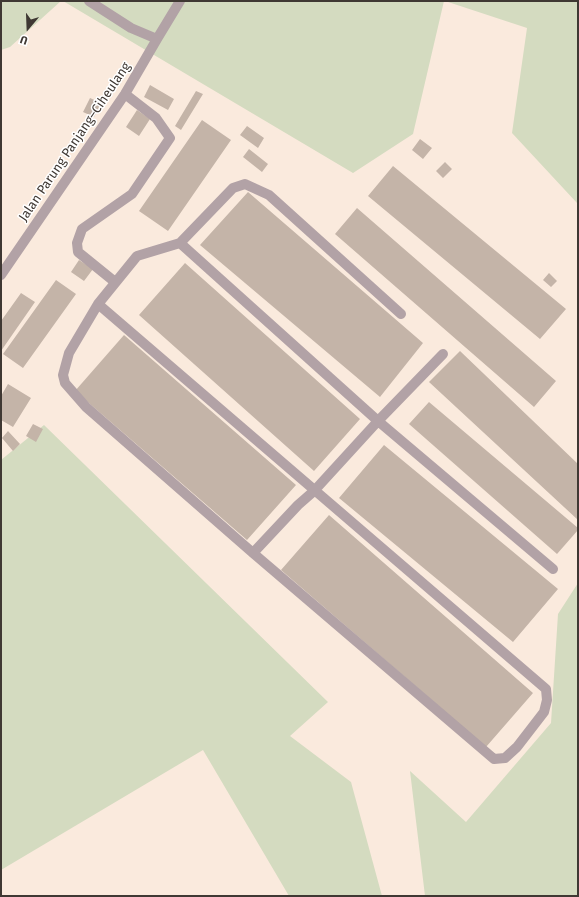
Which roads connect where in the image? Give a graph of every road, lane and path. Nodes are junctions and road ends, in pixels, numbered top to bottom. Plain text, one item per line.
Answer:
1 (89, 1) edge
2 (180, 1) edge
3 (157, 39) junction
4 (125, 94) junction
5 (180, 244) junction
6 (1, 275) edge
7 (115, 282) junction
8 (98, 304) junction
9 (401, 314) dead end
10 (443, 354) dead end
11 (378, 421) junction
12 (314, 491) junction
13 (253, 554) junction
14 (553, 569) dead end

1 - 3 street
2 - 3 street, Jalan Parung Panjang–Ciheulang
3 - 4 street, Jalan Parung Panjang–Ciheulang
4 - 6 street, Jalan Parung Panjang–Ciheulang
4 - 7 street
5 - 7 street
5 - 9 street
5 - 11 street
7 - 8 street
8 - 12 street
8 - 13 street
10 - 11 street
11 - 12 street
11 - 14 street
12 - 13 street
12 - 13 street

